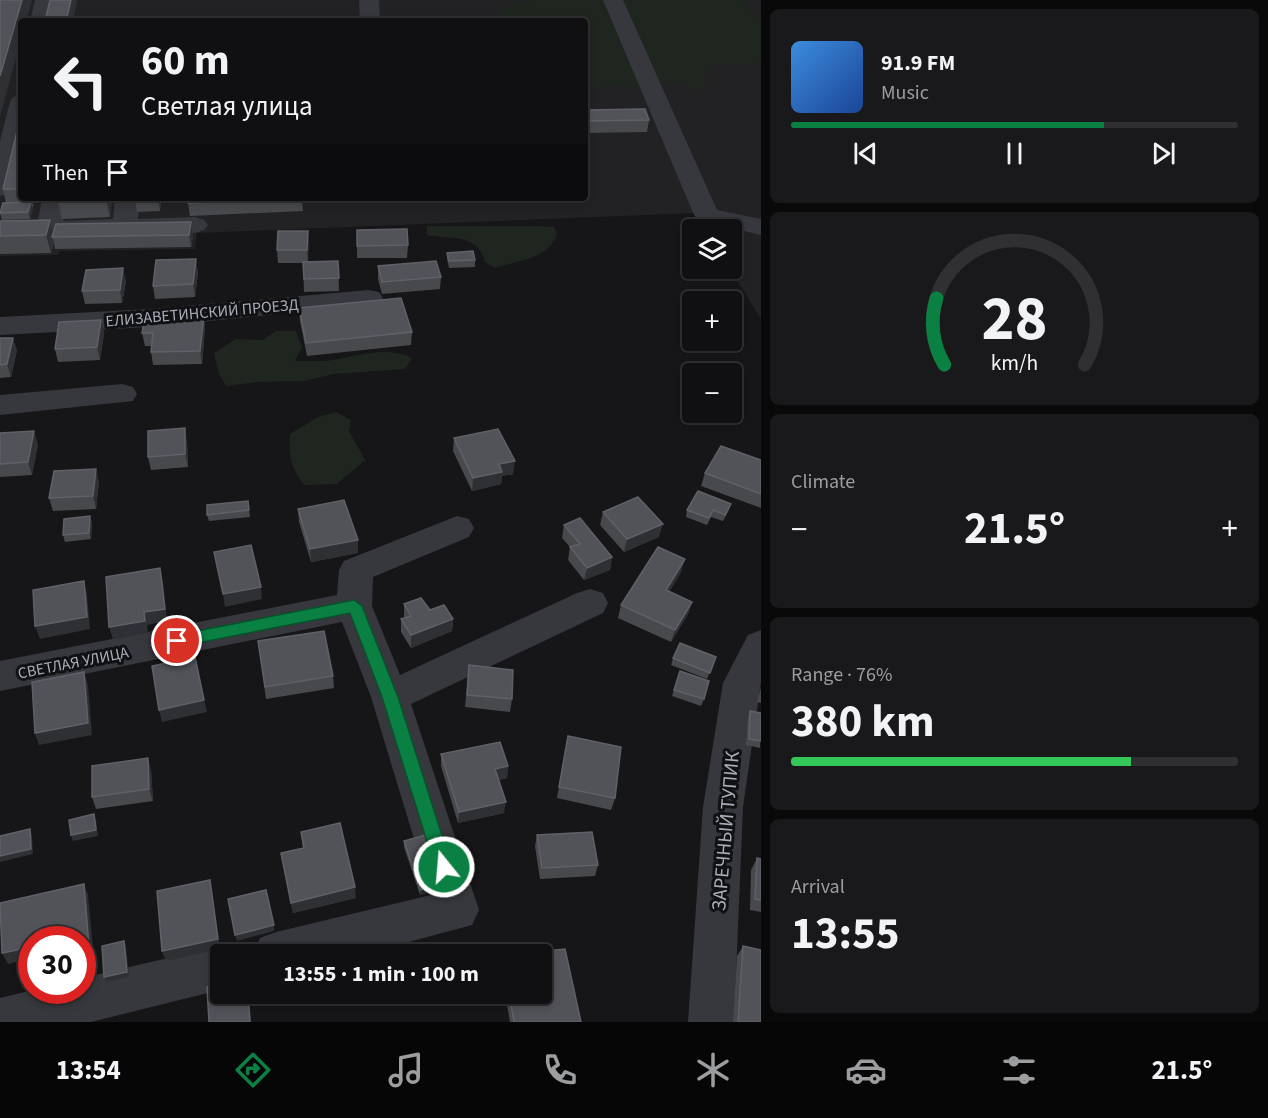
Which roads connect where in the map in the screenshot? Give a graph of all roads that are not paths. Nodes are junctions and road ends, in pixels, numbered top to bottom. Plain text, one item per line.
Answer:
1 (45, 0) edge
2 (369, 0) edge
3 (613, 0) edge
4 (41, 18) edge
5 (370, 18) edge
6 (18, 114) edge
7 (0, 189) edge
8 (54, 201) edge
9 (127, 201) edge
10 (180, 201) edge
11 (125, 226) junction
12 (761, 227) edge
13 (49, 229) junction
14 (0, 230) edge
15 (369, 298) dead end
16 (0, 326) edge
17 (122, 394) dead end
18 (0, 405) edge
19 (457, 528) dead end
20 (590, 603) dead end
21 (354, 606) junction
22 (761, 645) edge
23 (0, 676) edge
24 (390, 697) junction
25 (317, 944) edge
26 (210, 970) edge
27 (0, 1021) edge
28 (711, 1022) edge

1 - 4 street
2 - 5 street
3 - 12 street
6 - 7 street
8 - 13 street
9 - 11 street
10 - 11 street
11 - 13 street
13 - 14 street
15 - 16 street, ЕЛИЗАВЕТИНСКИЙ ПРОЕЗД
17 - 18 street
19 - 21 street
20 - 24 street
21 - 23 street, СВЕТЛАЯ УЛИЦА
21 - 24 street
22 - 28 street, ЗАРЕЧНЫЙ ТУПИК
24 - 25 street
26 - 27 street

